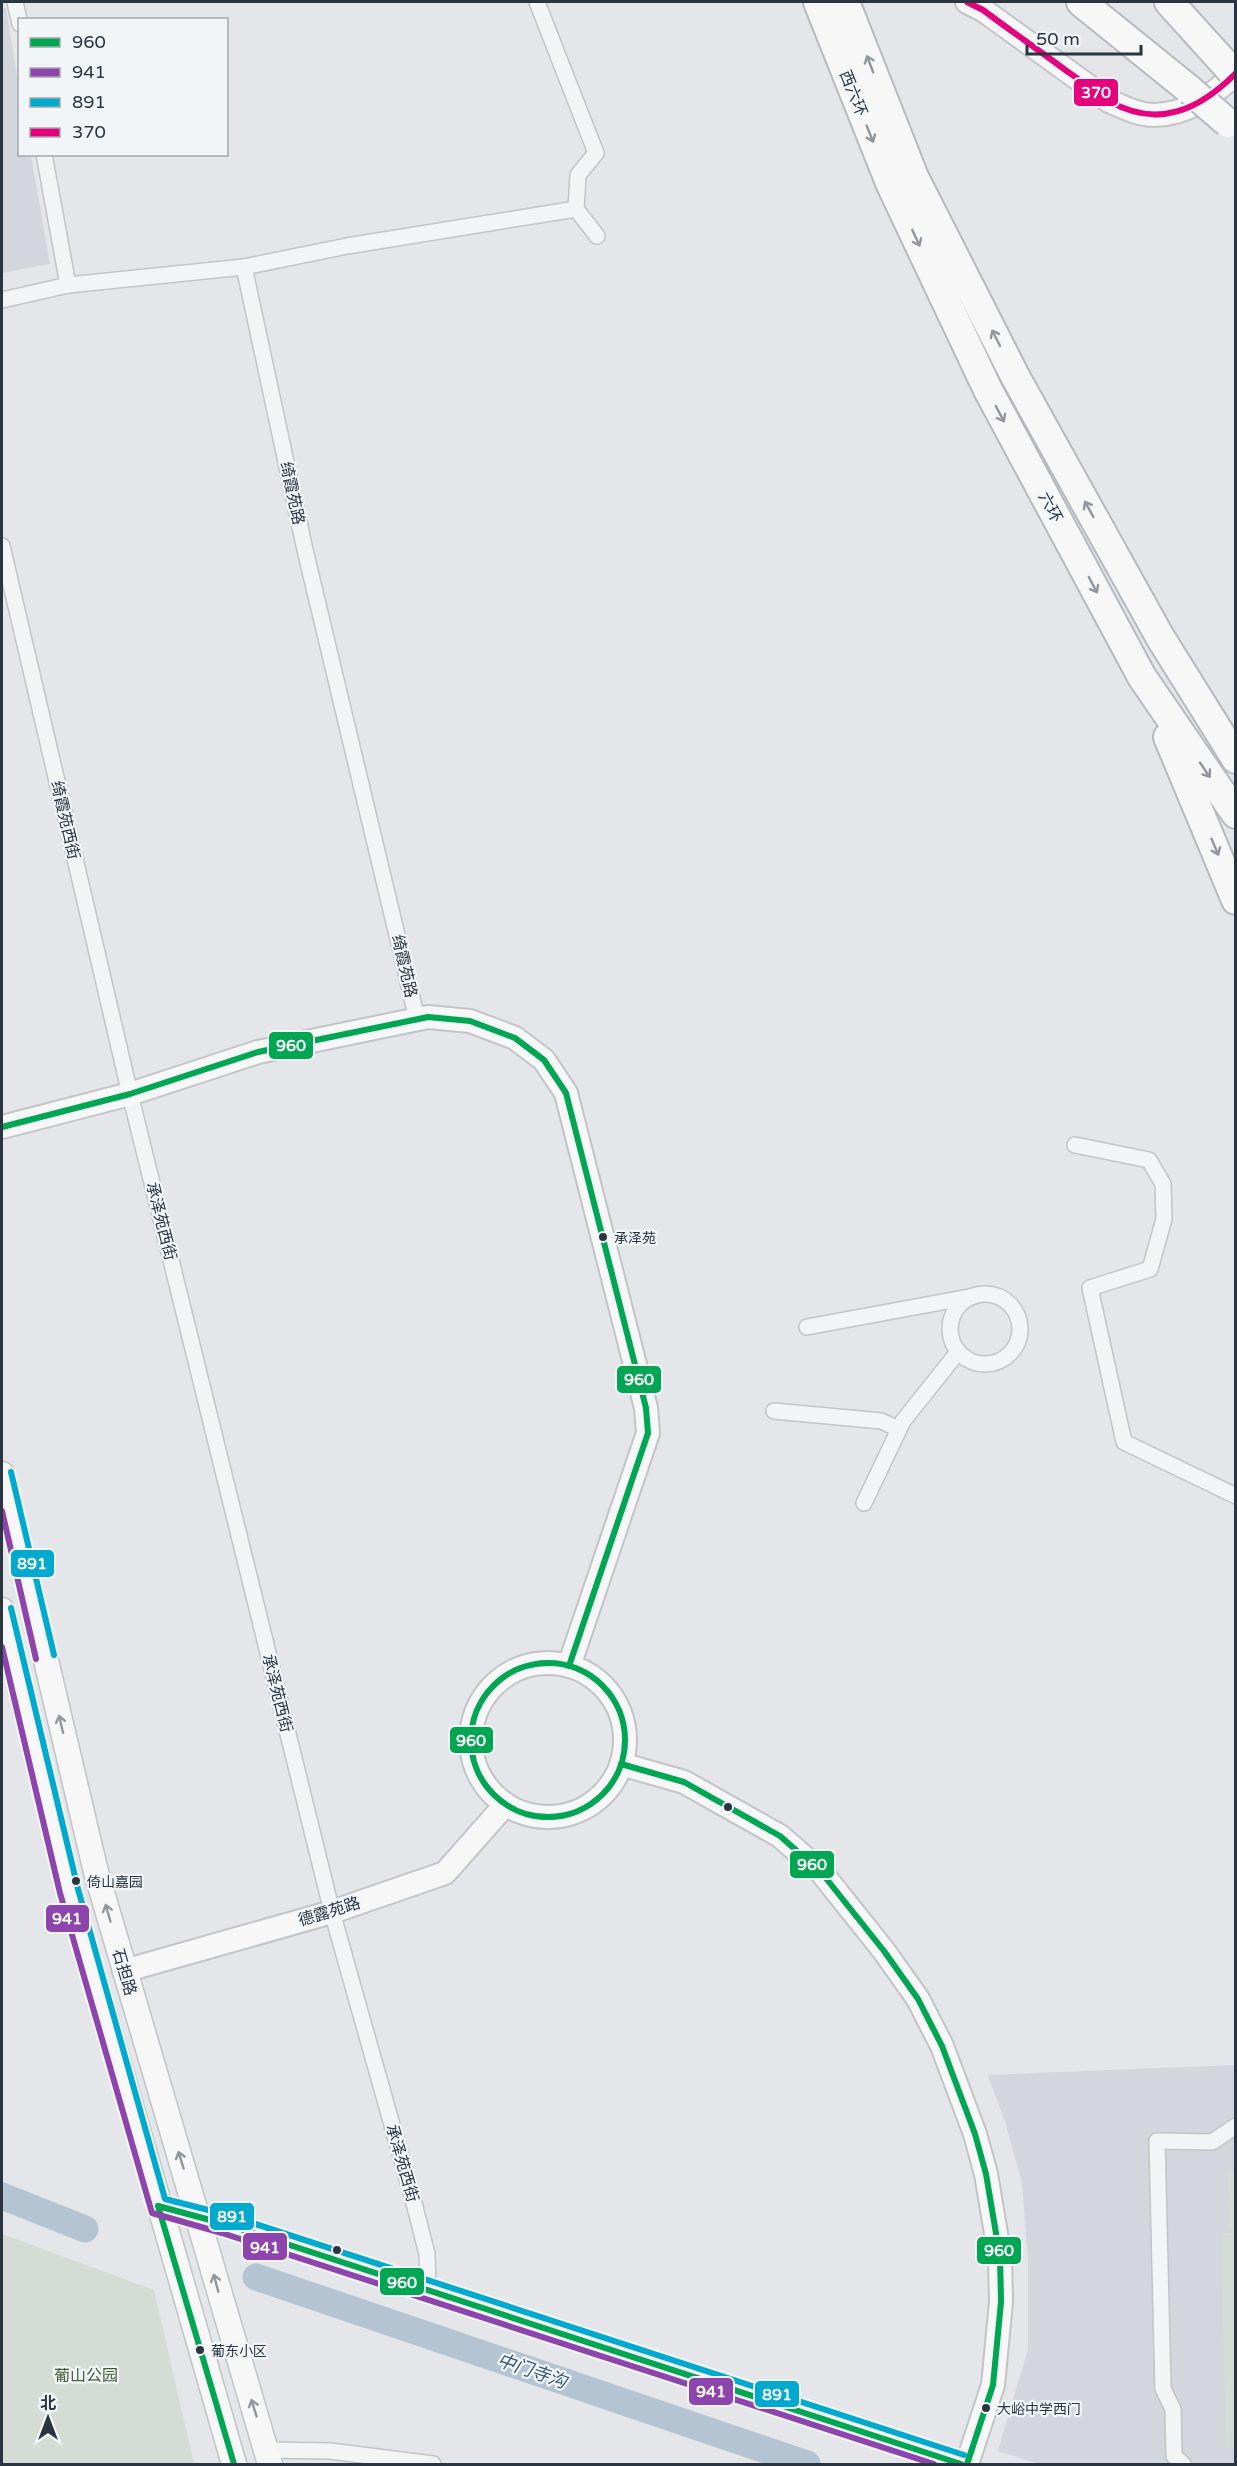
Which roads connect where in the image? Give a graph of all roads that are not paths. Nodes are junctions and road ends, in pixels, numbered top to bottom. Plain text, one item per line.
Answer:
1 (15, 2) edge
2 (537, 2) edge
3 (818, 2) edge
4 (845, 2) edge
5 (967, 2) edge
6 (1081, 2) edge
7 (1169, 2) edge
8 (1189, 2) edge
9 (19, 18) edge
10 (1233, 67) edge
11 (1232, 127) edge
12 (44, 156) edge
13 (902, 181) junction
14 (576, 209) junction
15 (597, 236) dead end
16 (244, 267) junction
17 (68, 285) junction
18 (2, 300) edge
19 (2, 546) edge
20 (1160, 637) junction
21 (1142, 677) junction
22 (1236, 735) edge
23 (1236, 759) edge
24 (1236, 814) edge
25 (1236, 900) edge
26 (417, 1019) junction
27 (130, 1094) junction
28 (2, 1127) edge
29 (1075, 1145) dead end
30 (975, 1296) junction
31 (807, 1327) dead end
32 (958, 1352) junction
33 (774, 1410) dead end
34 (899, 1429) junction
35 (2, 1474) edge
36 (1236, 1496) edge
37 (864, 1503) dead end
38 (2, 1610) edge
39 (569, 1666) junction
40 (621, 1764) junction
41 (505, 1805) junction
42 (332, 1912) junction
43 (124, 1971) junction
44 (1236, 2126) edge
45 (158, 2206) junction
46 (197, 2217) junction
47 (428, 2291) junction
48 (268, 2457) edge
49 (320, 2457) edge
50 (234, 2464) edge
51 (433, 2464) edge
52 (961, 2464) edge
53 (967, 2464) edge
54 (1183, 2464) edge

1 - 9 street
2 - 14 street
3 -> 13 highway, 西六环
13 -> 4 highway, 西六环
5 - 10 street
6 - 11 highway, bridge
7 - 10 highway
8 - 10 highway
12 - 17 street
20 -> 13 highway, 六环
13 -> 21 highway, 六环
14 - 15 street
14 - 16 street
16 - 17 street
16 - 26 street, 绮霞苑路
17 - 18 street
19 - 27 street, 绮霞苑西街
20 - 22 highway
20 - 23 highway, 六环
21 -> 24 highway, 六环
21 -> 25 highway
26 - 27 street
26 - 39 street
27 - 28 street
27 - 42 street, 承泽苑西街
29 - 36 street
30 - 31 street
30 - 32 street
30 - 32 street
32 - 34 street
33 - 34 street
34 - 37 street
43 -> 35 main road, 石担路
38 - 45 main road, 石担路
39 - 40 street
39 - 41 street
40 - 41 street
40 - 53 street
41 - 42 street, 德露苑路
42 - 43 street, 德露苑路
42 - 47 street, 承泽苑西街
46 -> 43 main road, 石担路
44 - 54 street
45 - 46 street
45 - 50 main road, 石担路
46 - 47 street
48 -> 46 main road, 石担路
47 - 52 street
48 - 49 street
49 - 51 street

